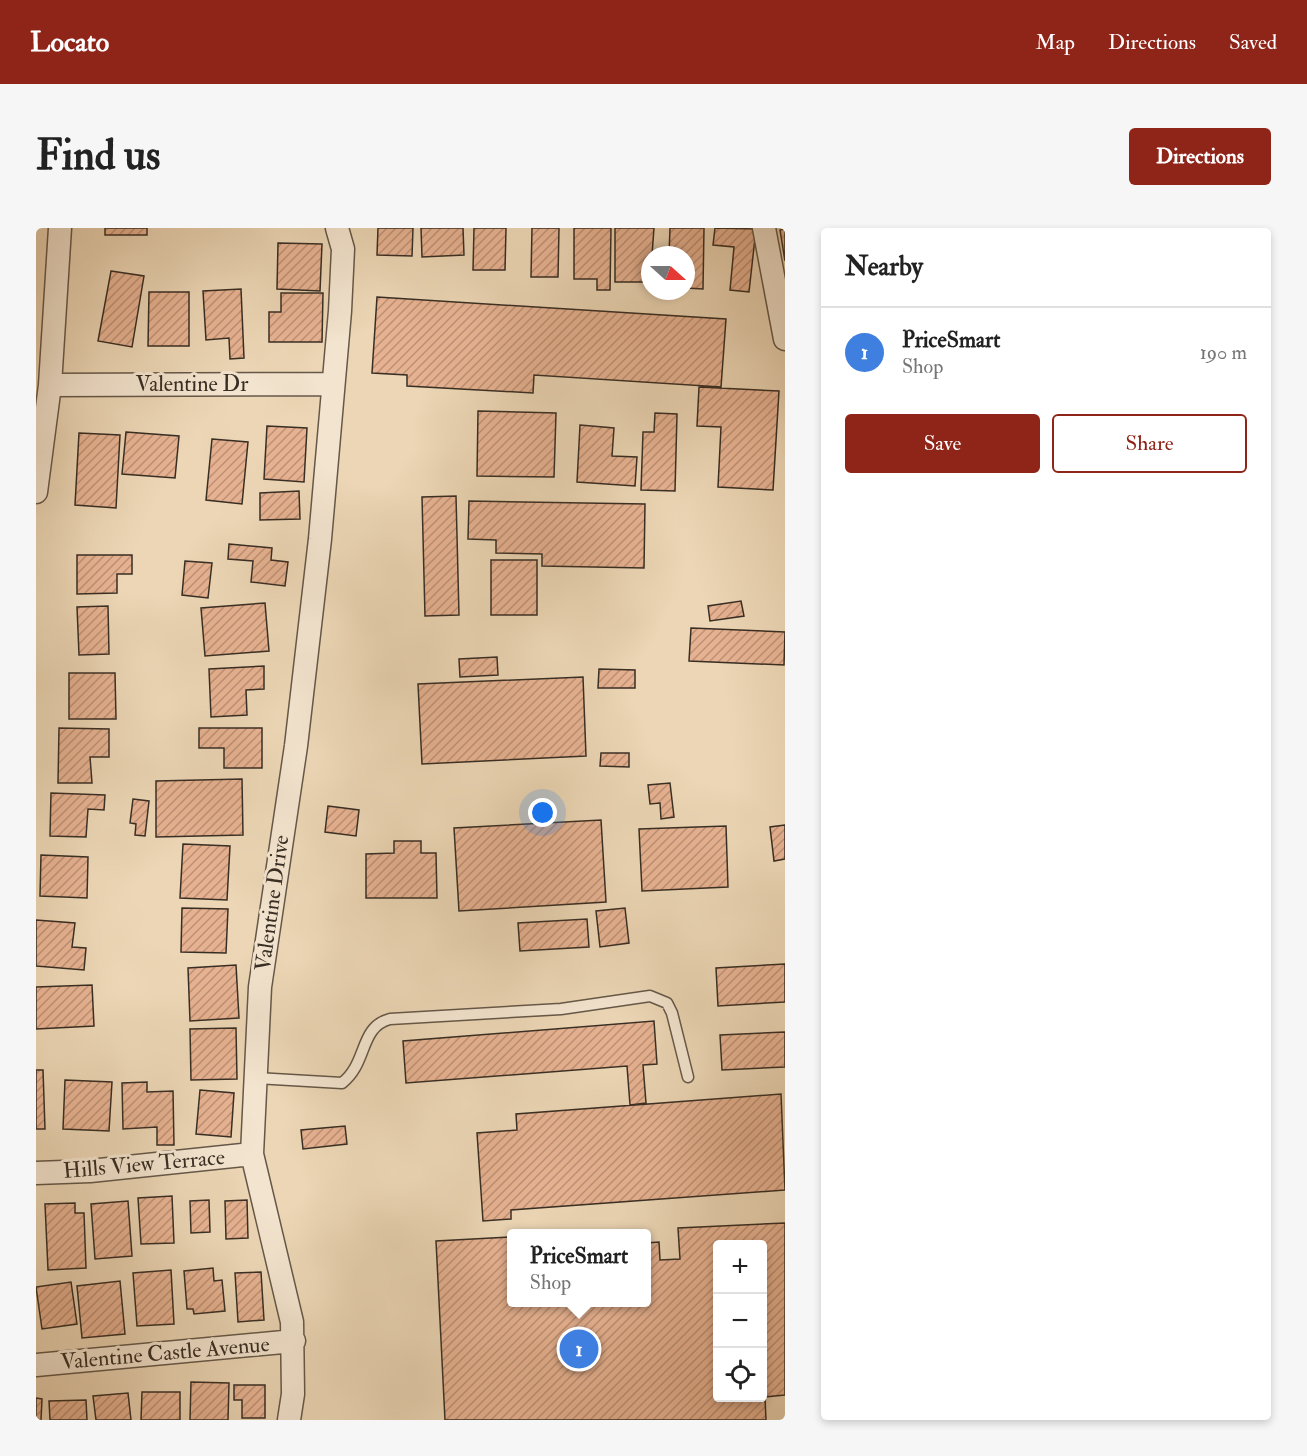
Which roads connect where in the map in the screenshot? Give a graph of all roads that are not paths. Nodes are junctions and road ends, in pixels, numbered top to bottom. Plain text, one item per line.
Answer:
1 (60, 228) edge
2 (338, 228) edge
3 (764, 228) edge
4 (785, 339) edge
5 (333, 384) junction
6 (50, 385) junction
7 (36, 492) edge
8 (688, 1077) dead end
9 (256, 1078) junction
10 (252, 1154) junction
11 (36, 1173) edge
12 (294, 1341) junction
13 (36, 1365) edge
14 (289, 1420) edge

1 - 6 street
2 - 5 street, Valentine Drive
3 - 4 street
5 - 6 street, Valentine Dr
5 - 9 street, Valentine Drive
6 - 7 street
8 - 9 lane
9 - 10 street, Valentine Drive
10 - 11 street, Hills View Terrace
10 - 12 street, Valentine Drive
12 - 13 street, Valentine Castle Avenue
12 - 14 street, Valentine Drive

